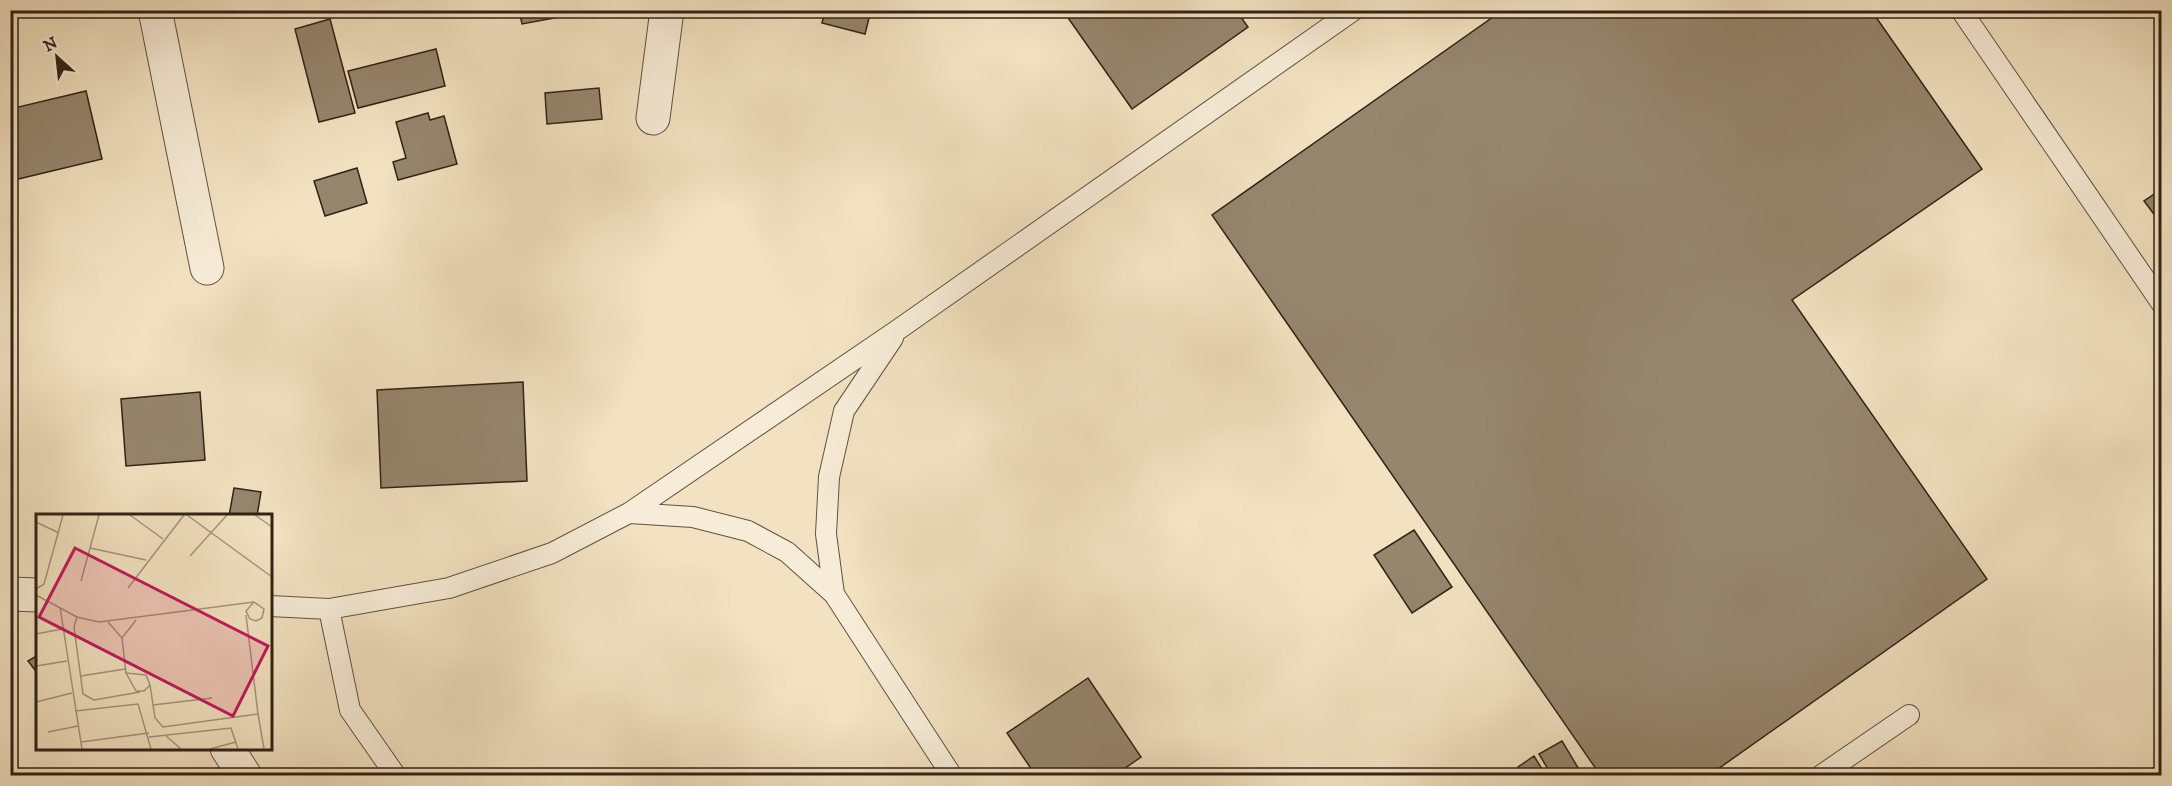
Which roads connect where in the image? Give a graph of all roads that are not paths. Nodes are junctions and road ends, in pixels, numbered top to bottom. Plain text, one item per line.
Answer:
1 (155, 10) edge
2 (667, 10) edge
3 (1354, 10) edge
4 (1961, 10) edge
5 (653, 118) dead end
6 (207, 268) dead end
7 (2162, 304) edge
8 (899, 329) junction
9 (629, 513) junction
10 (10, 594) edge
11 (834, 594) junction
12 (36, 595) edge
13 (272, 606) edge
14 (329, 609) junction
15 (1909, 715) dead end
16 (228, 750) edge
17 (245, 776) edge
18 (396, 776) edge
19 (952, 776) edge
20 (1820, 776) edge

1 - 6 street
2 - 5 street
3 - 8 lane
4 - 7 lane
8 - 9 lane
8 - 11 lane
9 - 11 lane
9 - 14 lane
10 - 12 street
11 - 19 lane
13 - 14 lane
14 - 18 lane
15 - 20 lane
16 - 17 street

